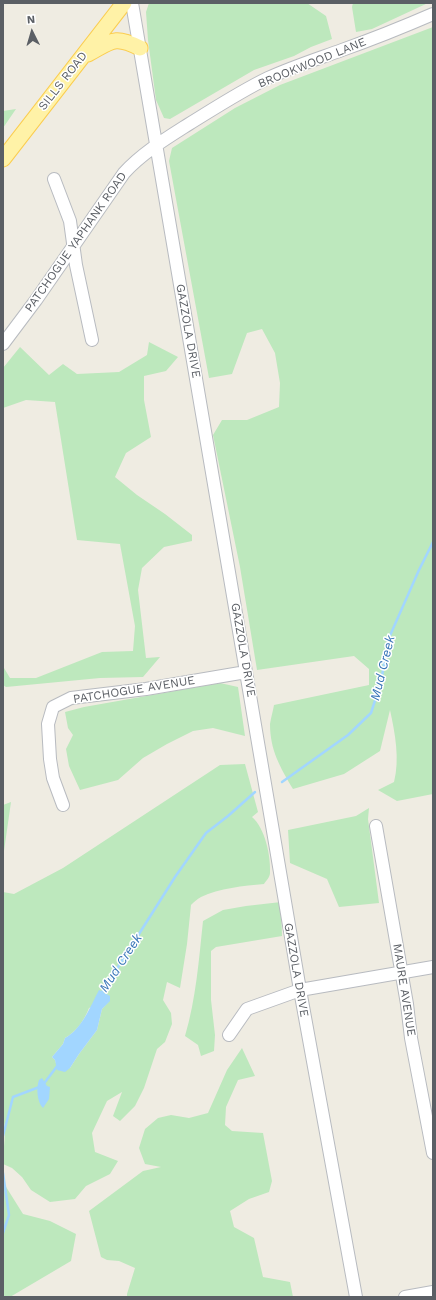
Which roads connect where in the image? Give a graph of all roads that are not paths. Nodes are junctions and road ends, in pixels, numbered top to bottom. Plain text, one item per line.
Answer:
1 (124, 3) edge
2 (132, 3) edge
3 (433, 14) edge
4 (140, 48) junction
5 (82, 58) junction
6 (156, 147) junction
7 (3, 159) edge
8 (54, 179) dead end
9 (74, 245) junction
10 (92, 340) dead end
11 (3, 344) edge
12 (246, 672) junction
13 (63, 805) dead end
14 (376, 826) dead end
15 (433, 967) edge
16 (401, 973) junction
17 (300, 990) junction
18 (229, 1035) dead end
19 (433, 1153) edge
20 (433, 1292) edge
21 (356, 1297) edge
22 (405, 1297) edge

1 - 5 main road, SILLS ROAD
2 - 4 street, GAZZOLA DRIVE
3 - 6 street, BROOKWOOD LANE
4 - 5 main road
4 - 6 street, GAZZOLA DRIVE
5 - 7 main road, SILLS ROAD
6 - 9 street, PATCHOGUE YAPHANK ROAD
6 - 12 street, GAZZOLA DRIVE
8 - 9 street
9 - 10 street
9 - 11 street, PATCHOGUE YAPHANK ROAD
12 - 13 street, PATCHOGUE AVENUE
12 - 17 street, GAZZOLA DRIVE
14 - 16 street, MAURE AVENUE
15 - 16 street
16 - 17 street
16 - 19 street, MAURE AVENUE
17 - 18 street
17 - 21 street, GAZZOLA DRIVE
20 - 22 street

